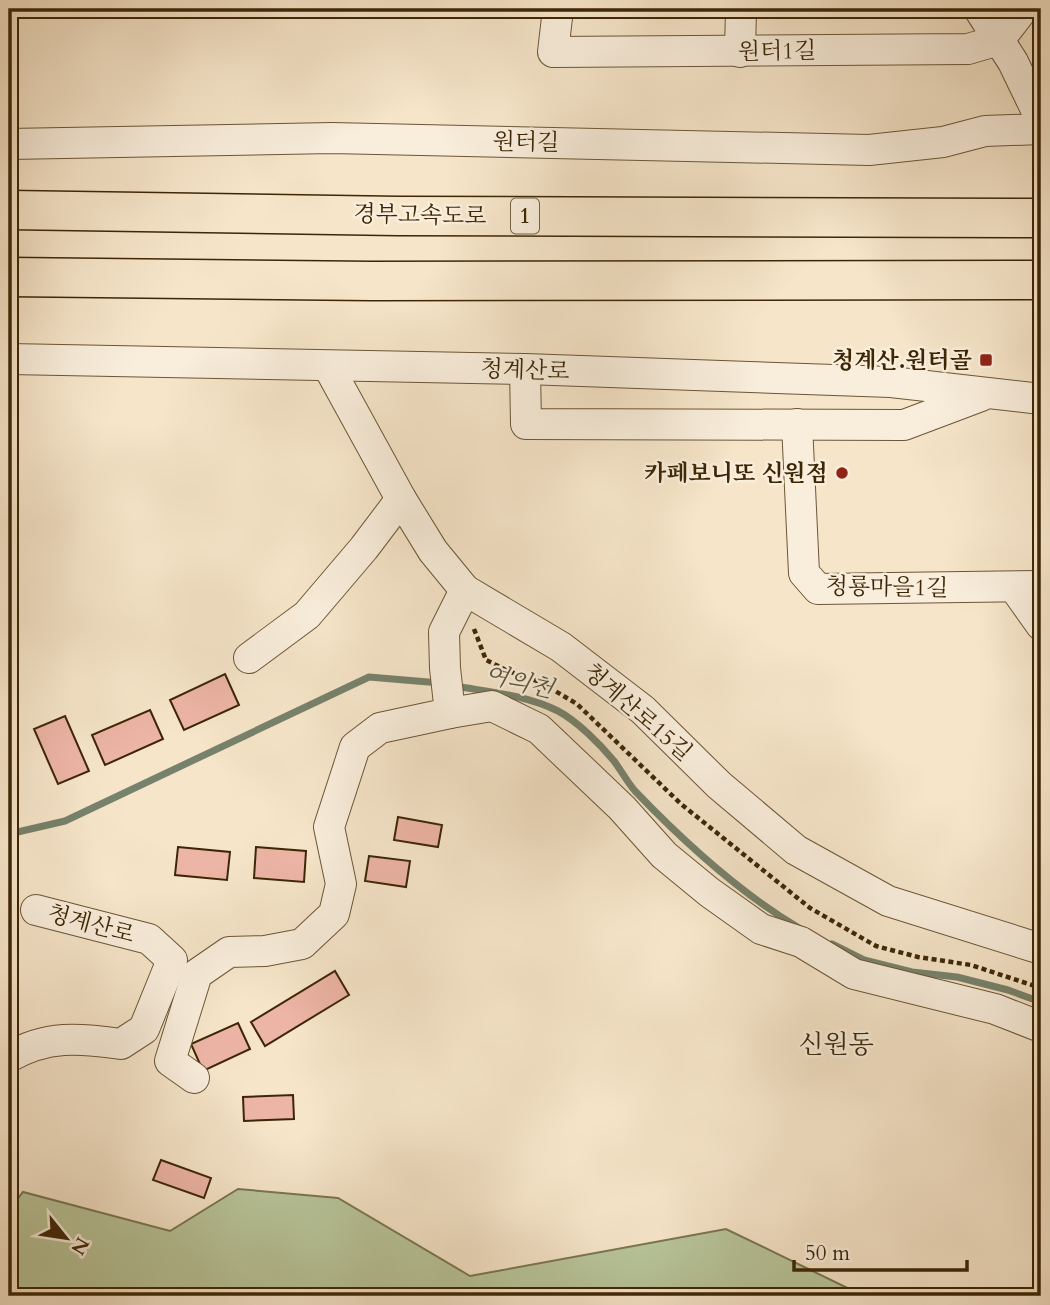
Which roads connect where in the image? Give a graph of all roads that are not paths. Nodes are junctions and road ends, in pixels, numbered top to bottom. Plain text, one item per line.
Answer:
1 (558, 9) edge
2 (741, 9) edge
3 (979, 9) edge
4 (1023, 9) edge
5 (999, 40) junction
6 (740, 52) junction
7 (1041, 120) edge
8 (1041, 129) edge
9 (9, 144) edge
10 (9, 210) edge
11 (1041, 218) edge
12 (9, 277) edge
13 (1041, 279) edge
14 (9, 359) edge
15 (328, 366) junction
16 (525, 369) junction
17 (987, 394) junction
18 (1041, 399) edge
19 (797, 424) junction
20 (401, 499) junction
21 (1028, 587) edge
22 (465, 590) junction
23 (1041, 625) edge
24 (249, 658) dead end
25 (450, 713) junction
26 (36, 910) dead end
27 (1041, 948) edge
28 (197, 974) junction
29 (163, 979) junction
30 (1041, 1027) edge
31 (9, 1057) edge
32 (194, 1079) dead end

1 - 6 street, 원터1길
2 - 6 street
3 - 5 street
4 - 5 street
5 - 6 street, 원터1길
5 - 7 street
8 - 9 street, 원터길
10 - 11 highway, 경부고속도로 / 1
12 - 13 highway
14 - 15 street, 청계산로
15 - 16 street, 청계산로
15 - 20 street, 청계산로15길
16 - 17 street, 청계산로
16 - 19 street
17 - 18 street, 청계산로
17 - 19 street
19 - 21 street, 청룡마을1길
20 - 22 street, 청계산로15길
20 - 24 street
21 - 23 street
22 - 25 street
22 - 27 street, 청계산로15길
25 - 28 street
25 - 30 street
26 - 29 street, 청계산로
28 - 29 street
28 - 32 street
29 - 31 street, 청계산로

